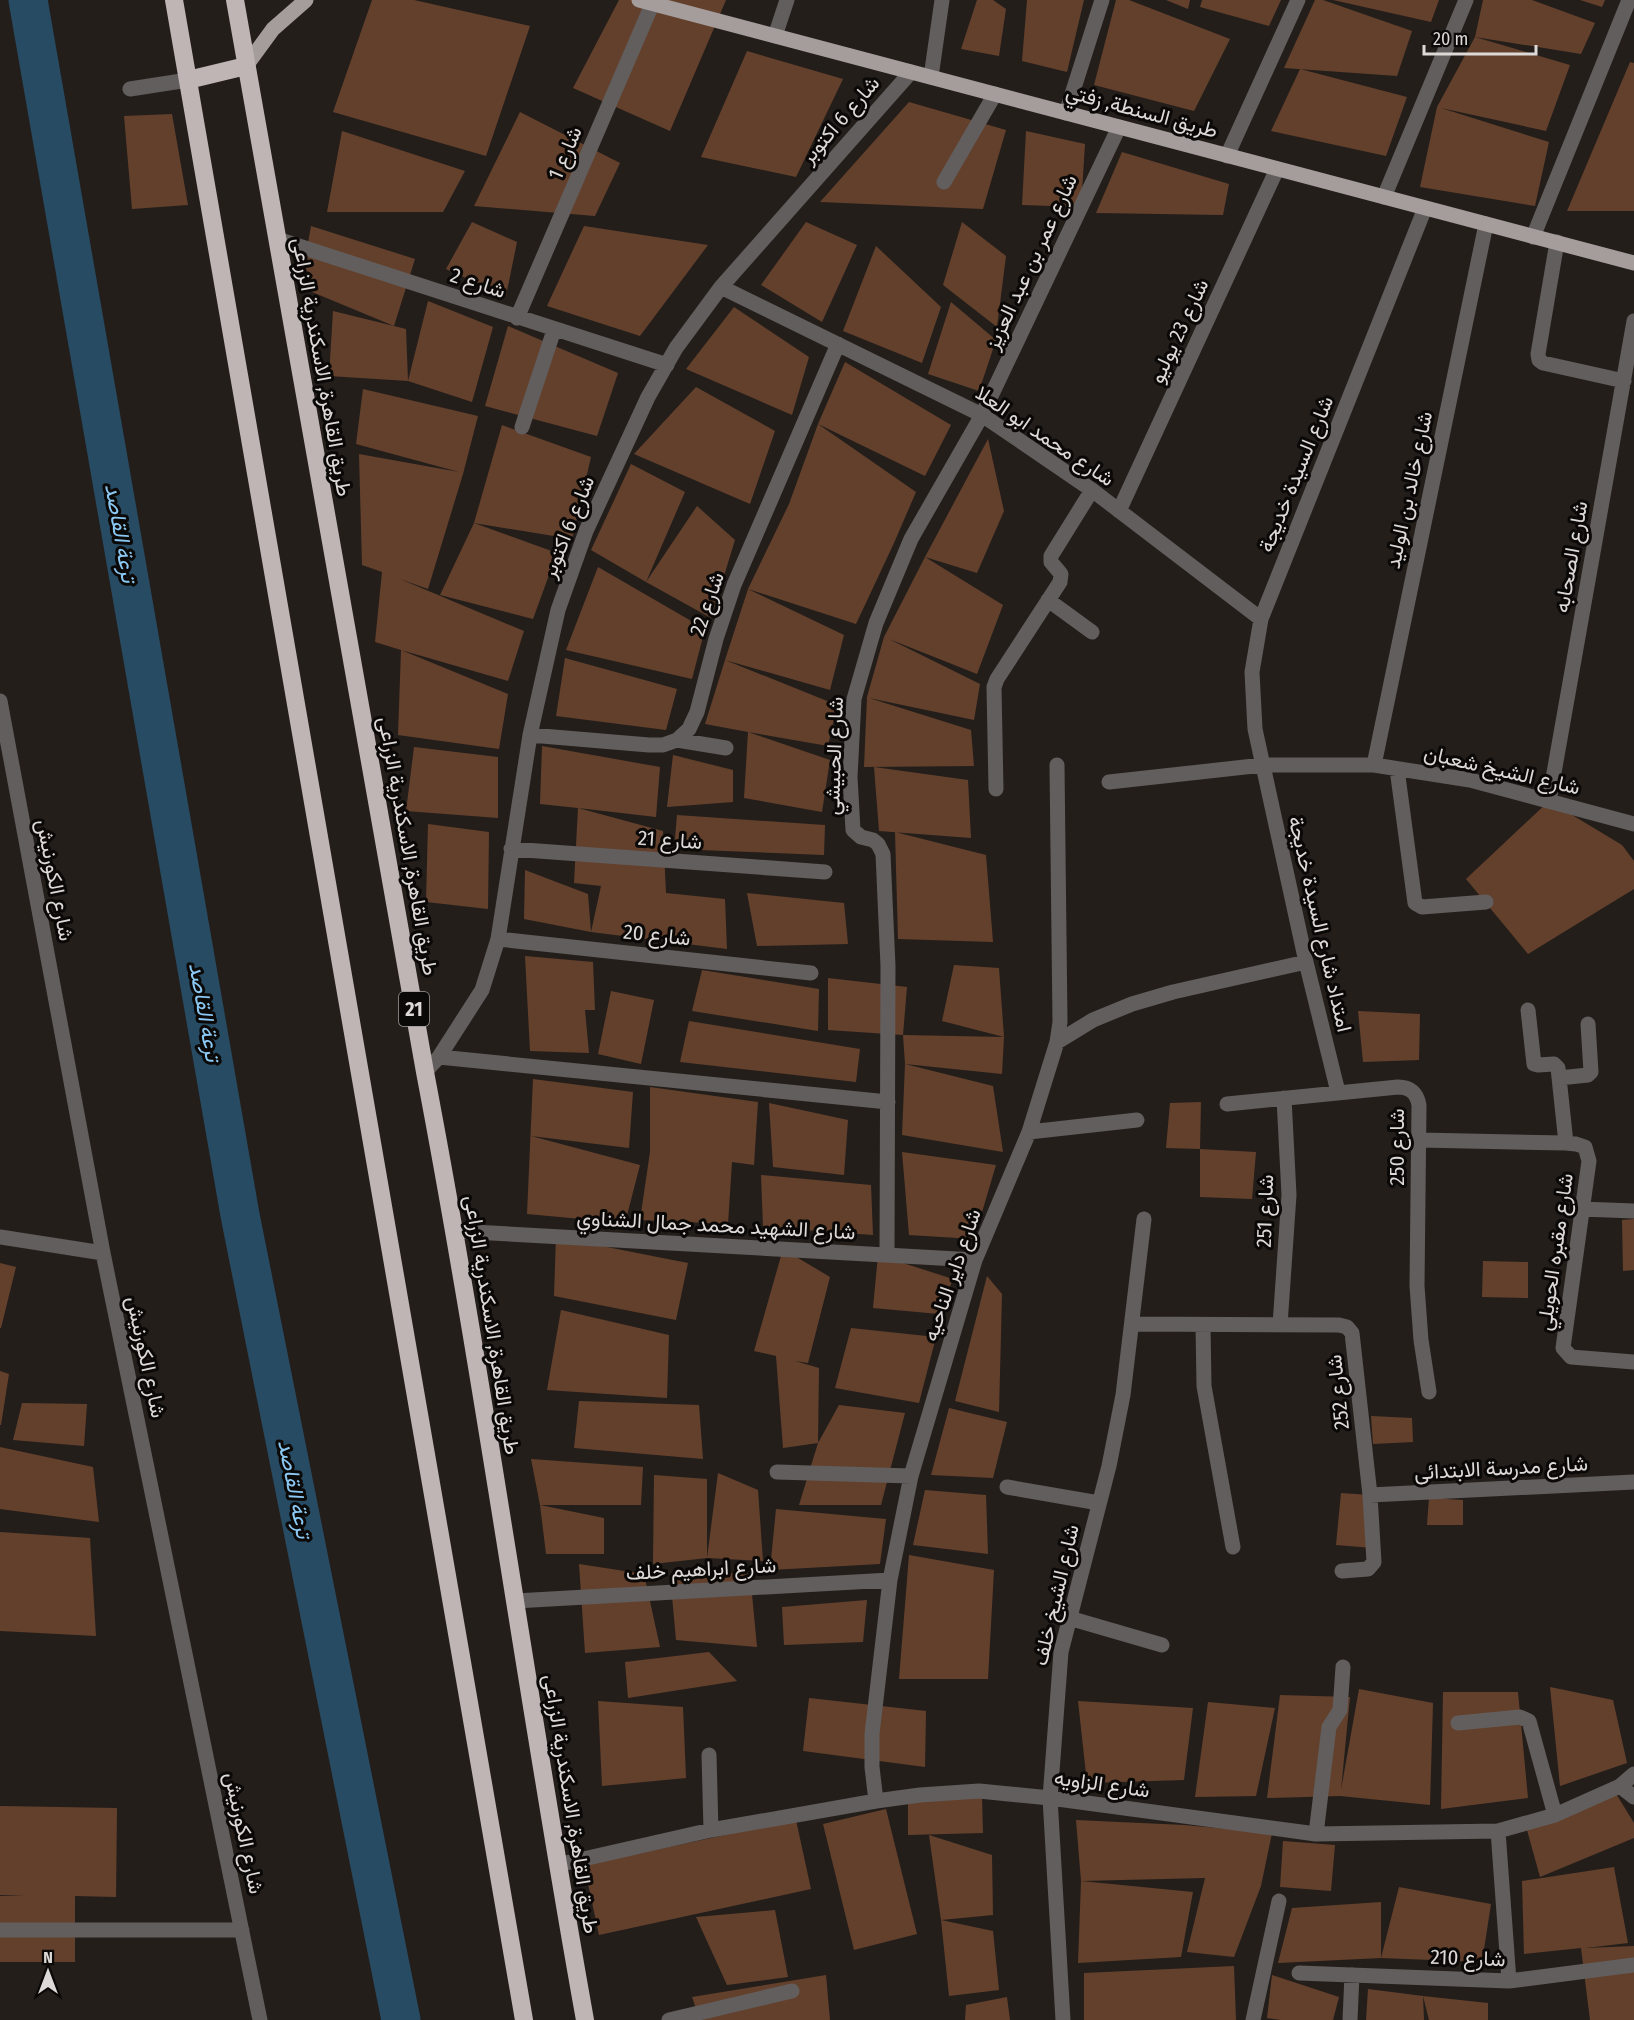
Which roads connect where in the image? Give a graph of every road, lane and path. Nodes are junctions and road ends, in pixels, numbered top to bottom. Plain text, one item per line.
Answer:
1 (174, 0) edge
2 (235, 0) edge
3 (306, 0) edge
4 (787, 0) edge
5 (942, 0) edge
6 (1102, 0) edge
7 (1298, 0) edge
8 (1466, 0) edge
9 (1629, 0) edge
10 (648, 1) edge
11 (775, 36) junction
12 (246, 66) junction
13 (911, 72) junction
14 (931, 77) junction
15 (188, 80) junction
16 (130, 89) dead end
17 (995, 94) junction
18 (1066, 113) junction
19 (1119, 127) junction
20 (1227, 156) junction
21 (1277, 169) junction
22 (944, 182) dead end
23 (1384, 197) junction
24 (1425, 208) junction
25 (1486, 224) junction
26 (1533, 237) junction
27 (277, 239) junction
28 (1557, 242) junction
29 (1634, 263) edge
30 (721, 287) junction
31 (517, 318) junction
32 (1634, 321) edge
33 (554, 330) junction
34 (838, 344) junction
35 (667, 365) junction
36 (1624, 381) junction
37 (982, 415) junction
38 (522, 427) dead end
39 (1092, 490) junction
40 (1119, 511) junction
41 (1048, 600) junction
42 (1261, 619) junction
43 (1092, 632) dead end
44 (0, 701) edge
45 (530, 735) junction
46 (678, 740) junction
47 (726, 748) dead end
48 (1057, 765) dead end
49 (1263, 765) junction
50 (1374, 765) junction
51 (1397, 769) junction
52 (1109, 782) dead end
53 (996, 789) dead end
54 (1549, 801) junction
55 (1634, 824) edge
56 (511, 849) junction
57 (825, 872) dead end
58 (1486, 902) dead end
59 (498, 939) junction
60 (1306, 962) junction
61 (811, 973) dead end
62 (1528, 1010) dead end
63 (1588, 1024) dead end
64 (1057, 1042) junction
65 (439, 1057) junction
66 (425, 1072) junction
67 (1559, 1078) junction
68 (1338, 1092) junction
69 (1284, 1098) junction
70 (888, 1102) junction
71 (1227, 1104) dead end
72 (1137, 1120) dead end
73 (1029, 1132) junction
74 (1419, 1140) junction
75 (1566, 1143) junction
76 (1581, 1209) junction
77 (1634, 1211) edge
78 (1144, 1219) dead end
79 (455, 1231) junction
80 (0, 1237) edge
81 (103, 1253) junction
82 (887, 1255) junction
83 (975, 1260) junction
84 (1132, 1324) junction
85 (1203, 1325) junction
86 (1280, 1325) junction
87 (1634, 1362) edge
88 (1429, 1392) dead end
89 (777, 1472) dead end
90 (911, 1476) junction
91 (1634, 1482) edge
92 (1007, 1487) dead end
93 (1370, 1495) junction
94 (1099, 1503) junction
95 (1233, 1547) dead end
96 (1342, 1571) dead end
97 (890, 1580) junction
98 (514, 1601) junction
99 (1069, 1618) junction
100 (1162, 1645) dead end
101 (1343, 1667) dead end
102 (1458, 1724) dead end
103 (709, 1755) dead end
104 (1634, 1774) edge
105 (1620, 1786) junction
106 (1634, 1797) edge
107 (1050, 1798) junction
108 (876, 1801) junction
109 (1555, 1815) junction
110 (711, 1830) junction
111 (1498, 1831) junction
112 (1316, 1834) junction
113 (557, 1865) junction
114 (1279, 1901) dead end
115 (0, 1930) edge
116 (242, 1930) junction
117 (1634, 1965) edge
118 (1299, 1973) dead end
119 (1352, 1975) junction
120 (1509, 1981) junction
121 (792, 1991) dead end
122 (260, 2020) edge
123 (524, 2020) edge
124 (585, 2020) edge
125 (669, 2020) edge
126 (1063, 2020) edge
127 (1253, 2020) edge
128 (1350, 2020) edge

1 - 15 highway
2 - 12 highway, طريق القاهرة, الاسكندرية الزراعى / 21
3 - 12 main road
4 - 11 street
5 - 14 street
6 - 18 street
7 - 20 street
8 - 23 street
9 - 26 street
10 - 11 main road, طريق السنطة, زفتي
10 - 31 street, شارع 1
11 - 13 main road, طريق السنطة, زفتي
12 - 15 highway
12 - 27 highway, طريق القاهرة, الاسكندرية الزراعى / 21
13 - 14 main road, طريق السنطة, زفتي
13 - 30 street, شارع 6 اكتوبر
14 - 17 main road, طريق السنطة, زفتي
15 - 16 street
15 - 123 highway
17 - 18 main road, طريق السنطة, زفتي
17 - 22 street
18 - 19 main road, طريق السنطة, زفتي
19 - 20 main road, طريق السنطة, زفتي
19 - 37 street, شارع عمر بن عبد العزيز
20 - 21 main road, طريق السنطة, زفتي
21 - 23 main road, طريق السنطة, زفتي
21 - 40 street, شارع 23 يوليو
23 - 24 main road, طريق السنطة, زفتي
24 - 25 main road, طريق السنطة, زفتي
24 - 42 street, شارع السيدة خديجة
25 - 26 main road, طريق السنطة, زفتي
25 - 50 street, شارع خالد بن الوليد
26 - 28 main road, طريق السنطة, زفتي
27 - 31 street, شارع 2
27 - 66 highway, طريق القاهرة, الاسكندرية الزراعى / 21
28 - 29 main road, طريق السنطة, زفتي
28 - 36 street
30 - 34 street, شارع محمد ابو العلا
30 - 35 street, شارع 6 اكتوبر
31 - 33 street, شارع 2
32 - 36 street, شارع الصحابه
33 - 35 street, شارع 2
33 - 38 street
34 - 37 street, شارع محمد ابو العلا
34 - 46 street, شارع 22
35 - 45 street, شارع 6 اكتوبر
36 - 54 street, شارع الصحابه
37 - 39 street, شارع محمد ابو العلا
37 - 70 street, شارع الحبيشي
39 - 40 street, شارع محمد ابو العلا
39 - 41 street
40 - 42 street, شارع محمد ابو العلا
41 - 43 street
41 - 53 street
42 - 49 street, شارع السيدة خديجة
44 - 81 street, شارع الكورنيش
45 - 46 street
45 - 56 street, شارع 6 اكتوبر
46 - 47 street
48 - 64 street, شارع داير الناحيه
49 - 50 street, شارع الشيخ شعبان
49 - 52 street, شارع الشيخ شعبان
49 - 60 street, امتداد شارع السيدة خديجة
50 - 51 street, شارع الشيخ شعبان
51 - 54 street, شارع الشيخ شعبان
51 - 58 street
54 - 55 street, شارع الشيخ شعبان
56 - 57 street, شارع 21
56 - 59 street, شارع 6 اكتوبر
59 - 61 street, شارع 20
59 - 65 street, شارع 6 اكتوبر
60 - 64 street
60 - 68 street, امتداد شارع السيدة خديجة
62 - 67 street
63 - 67 street
64 - 73 street, شارع داير الناحيه
65 - 66 street, شارع 6 اكتوبر
65 - 70 street
66 - 79 highway, طريق القاهرة, الاسكندرية الزراعى / 21
67 - 75 street
68 - 69 street, شارع 250
68 - 74 street, شارع 250
69 - 71 street, شارع 250
69 - 86 street, شارع 251
70 - 82 street, شارع الحبيشي
72 - 73 street
73 - 83 street, شارع داير الناحيه
74 - 75 street, شارع مقبره الحويلي
74 - 88 street, شارع 250
75 - 76 street, شارع مقبره الحويلي
76 - 77 street
76 - 87 street, شارع مقبره الحويلي
78 - 84 street, شارع الشيخ خلف
79 - 82 street, شارع الشهيد محمد جمال الشناوي
79 - 98 highway, طريق القاهرة, الاسكندرية الزراعى / 21
80 - 81 street
81 - 116 street, شارع الكورنيش
82 - 83 street, شارع الشهيد محمد جمال الشناوي
83 - 90 street, شارع داير الناحيه
84 - 85 street, شارع 252
84 - 94 street, شارع الشيخ خلف
85 - 86 street, شارع 252
85 - 95 street
86 - 93 street, شارع 252
89 - 90 street
90 - 97 street, شارع داير الناحيه
91 - 93 street, شارع مدرسة الابتدائى
92 - 94 street
93 - 96 street, شارع 252
94 - 99 street, شارع الشيخ خلف
97 - 98 street, شارع ابراهيم خلف
97 - 108 street, شارع داير الناحيه
98 - 113 highway, طريق القاهرة, الاسكندرية الزراعى / 21
99 - 100 street
99 - 107 street, شارع الشيخ خلف
101 - 112 street
102 - 109 street
103 - 110 street
104 - 105 street, شارع الزاويه
105 - 106 street
105 - 109 street, شارع الزاويه
107 - 108 street, شارع الزاويه
107 - 112 street, شارع الزاويه
107 - 126 street, شارع الشيخ خلف
108 - 110 street, شارع الزاويه
109 - 111 street, شارع الزاويه
110 - 113 street, شارع الزاويه
111 - 112 street, شارع الزاويه
111 - 120 street
113 - 124 highway, طريق القاهرة, الاسكندرية الزراعى / 21
114 - 127 street
115 - 116 street
116 - 122 street, شارع الكورنيش
117 - 120 street, شارع 210
118 - 119 street, شارع 210
119 - 120 street, شارع 210
119 - 128 street
121 - 125 street

